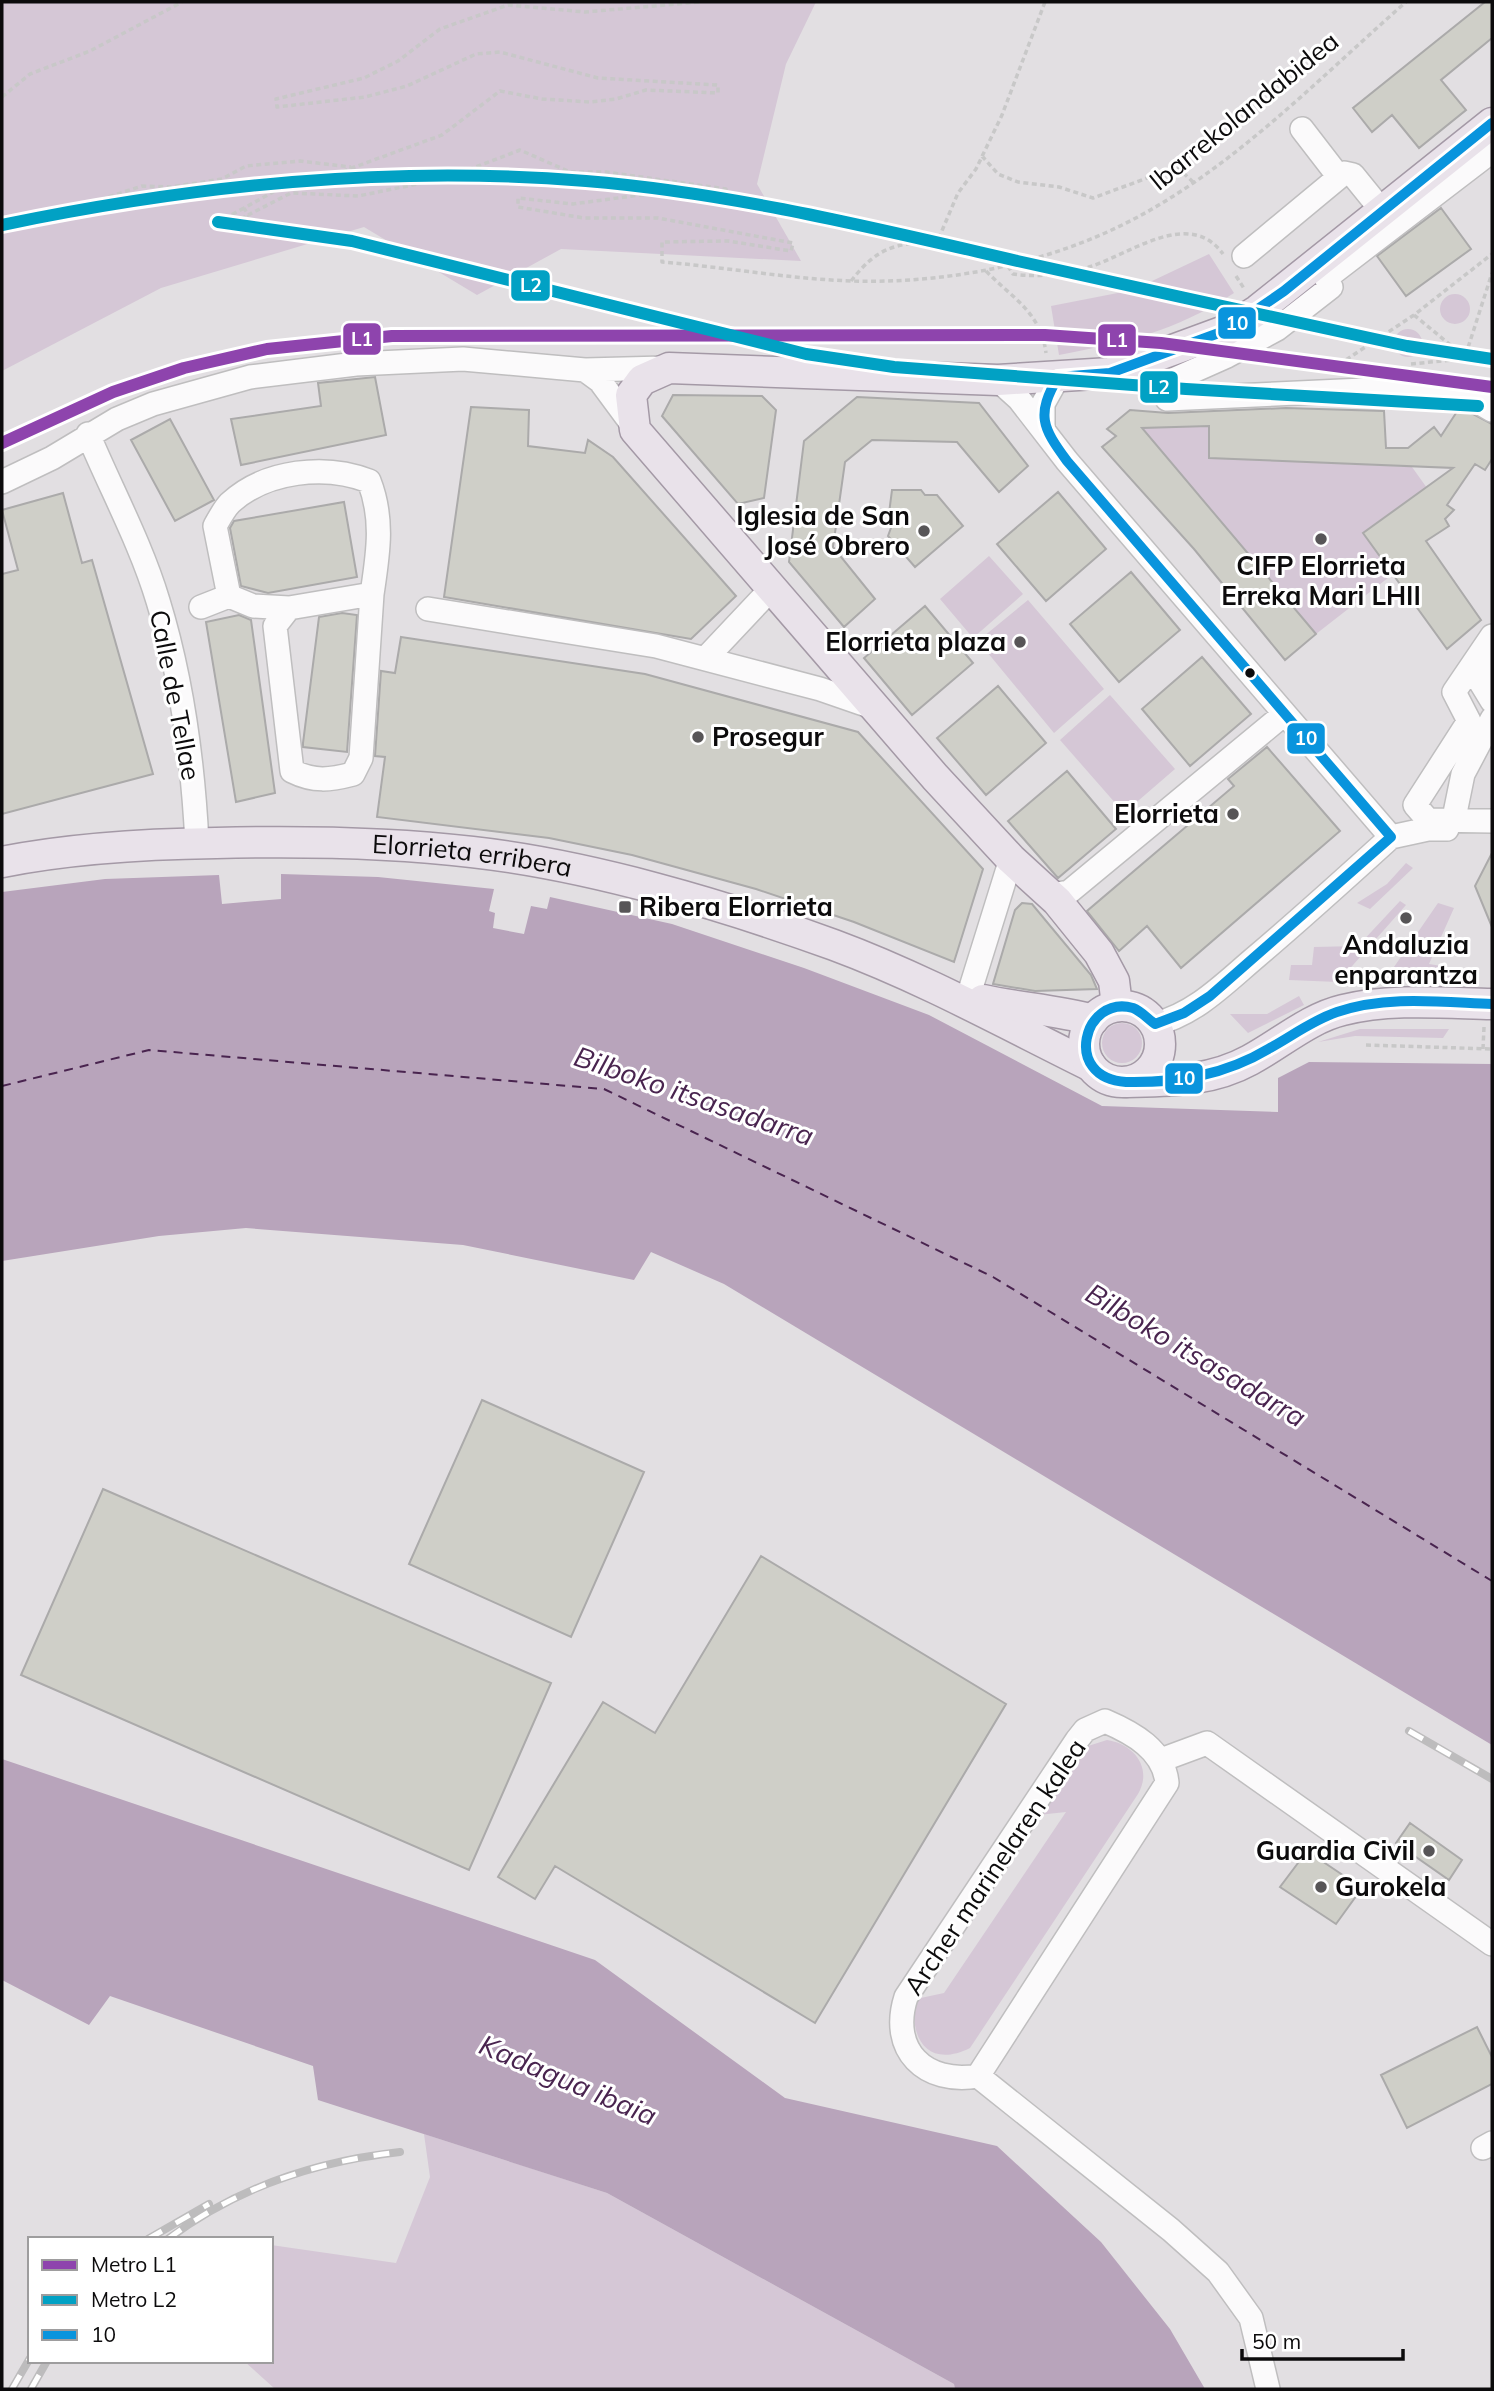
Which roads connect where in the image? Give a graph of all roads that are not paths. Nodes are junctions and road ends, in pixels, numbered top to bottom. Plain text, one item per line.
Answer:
1 (1492, 123) edge
2 (1302, 129) dead end
3 (1492, 150) edge
4 (1339, 177) junction
5 (1383, 212) junction
6 (1236, 265) road end
7 (669, 368) junction
8 (1053, 369) junction
9 (585, 370) junction
10 (998, 380) junction
11 (1492, 410) edge
12 (1043, 428) junction
13 (635, 430) junction
14 (88, 434) junction
15 (2, 482) edge
16 (772, 588) junction
17 (372, 594) junction
18 (229, 596) junction
19 (201, 607) dead end
20 (289, 608) junction
21 (428, 609) dead end
22 (1492, 636) edge
23 (1492, 655) edge
24 (706, 658) junction
25 (836, 664) junction
26 (820, 689) junction
27 (1492, 701) edge
28 (876, 708) junction
29 (1283, 715) junction
30 (1492, 719) edge
31 (1454, 818) dead end
32 (1492, 821) edge
33 (1492, 831) edge
34 (1391, 837) junction
35 (197, 843) junction
36 (1011, 859) junction
37 (2, 862) edge
38 (1051, 895) junction
39 (925, 984) junction
40 (968, 997) junction
41 (1105, 1013) junction
42 (1488, 1016) edge
43 (1154, 1024) junction
44 (1091, 1066) junction
45 (1126, 1082) junction
46 (1161, 1760) junction
47 (1492, 1944) edge
48 (978, 2076) junction
49 (1268, 2389) edge

1 - 5 main road
2 - 4 street
3 - 11 street
4 - 5 street
4 - 6 street
5 - 8 main road
7 - 9 street
7 - 10 main road
7 - 13 main road
8 - 10 main road
8 - 12 street
9 - 13 street
9 - 14 street
10 - 12 street
12 - 29 street
13 - 16 main road
14 - 15 street
14 - 35 street, Calle de Tellae
16 - 24 street
16 - 25 main road
17 - 18 street
17 - 20 street
17 - 20 street
18 - 19 street
18 - 20 street
21 - 24 street
22 - 32 street
23 - 27 street
24 - 26 street
25 - 26 street
25 - 28 main road
26 - 28 street
28 - 36 main road
29 - 34 street
29 - 38 street
30 - 31 street
33 - 34 street
34 - 43 street
35 - 37 main road, Elorrieta erribera
35 - 39 main road, Elorrieta erribera
36 - 38 main road
36 - 40 street
38 - 41 main road
39 - 40 main road
39 - 44 main road
40 - 41 main road
41 - 43 main road
41 - 44 main road
42 - 45 main road
43 - 45 main road
44 - 45 main road
46 - 47 street
46 - 48 street
46 - 48 street, Archer marinelaren kalea
48 - 49 street

